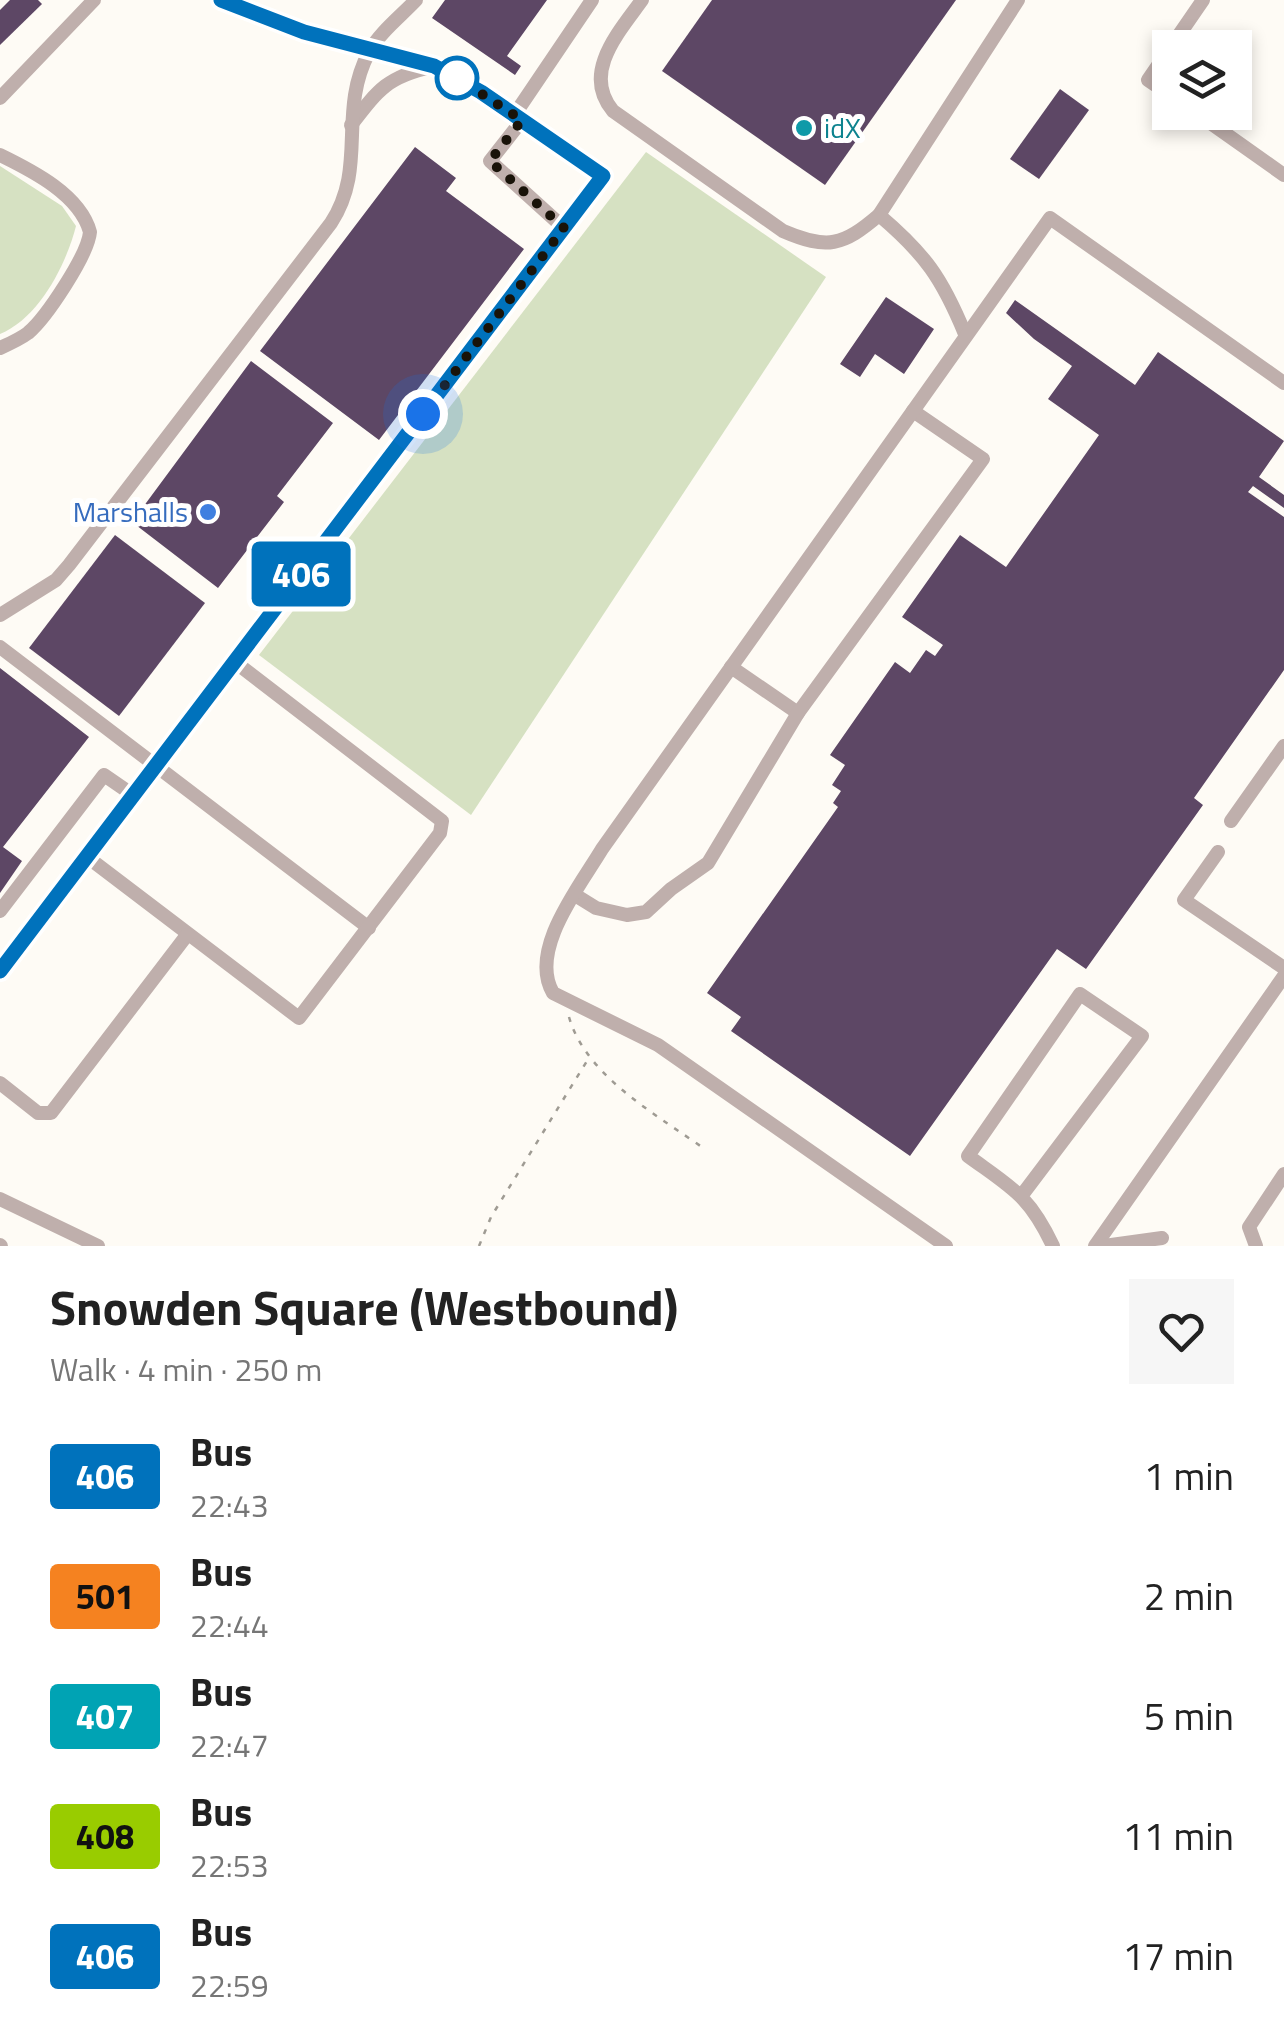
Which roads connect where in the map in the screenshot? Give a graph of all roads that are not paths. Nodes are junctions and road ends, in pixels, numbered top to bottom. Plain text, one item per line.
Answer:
1 (94, 0) edge
2 (416, 0) edge
3 (592, 0) edge
4 (642, 0) edge
5 (1018, 0) edge
6 (1203, 0) edge
7 (231, 1) edge
8 (1182, 30) edge
9 (370, 50) junction
10 (434, 66) junction
11 (0, 98) edge
12 (518, 117) junction
13 (350, 126) junction
14 (1220, 130) edge
15 (0, 155) edge
16 (1284, 175) edge
17 (879, 215) junction
18 (564, 228) junction
19 (965, 334) junction
20 (0, 348) edge
21 (1284, 383) edge
22 (913, 411) junction
23 (0, 614) edge
24 (0, 647) edge
25 (235, 662) junction
26 (731, 667) junction
27 (798, 713) junction
28 (1284, 746) edge
29 (156, 765) junction
30 (134, 795) junction
31 (1230, 822) dead end
32 (1218, 852) dead end
33 (86, 856) junction
34 (575, 895) junction
35 (0, 910) edge
36 (369, 928) junction
37 (188, 935) junction
38 (1284, 968) edge
39 (0, 971) edge
40 (1284, 976) edge
41 (0, 1083) edge
42 (1284, 1174) edge
43 (1022, 1195) junction
44 (0, 1199) edge
45 (1162, 1238) dead end
46 (98, 1246) edge
47 (946, 1246) edge
48 (1053, 1246) edge
49 (1095, 1246) edge
50 (1104, 1246) edge
51 (1256, 1246) edge

1 - 11 street
2 - 9 street
3 - 12 street
4 - 17 street
5 - 17 street
6 - 8 street
7 - 9 street
9 - 10 street
9 - 13 street
10 - 12 street
10 - 13 street
12 - 18 street
12 - 18 street
13 - 23 street
14 - 16 street
15 - 20 street
17 - 19 street
18 - 25 street
19 - 21 street
19 - 22 street
22 - 26 street
22 - 27 street
24 - 29 street
25 - 29 street
25 - 36 street
26 - 27 street
26 - 34 street
27 - 34 street
28 - 31 street
29 - 30 street
29 - 36 street
30 - 33 street
30 - 35 street
32 - 38 street
33 - 37 street
33 - 39 street
34 - 47 street
36 - 37 street
37 - 41 street
40 - 49 street
42 - 51 street
43 - 43 street
43 - 48 street
44 - 46 street
45 - 50 street

